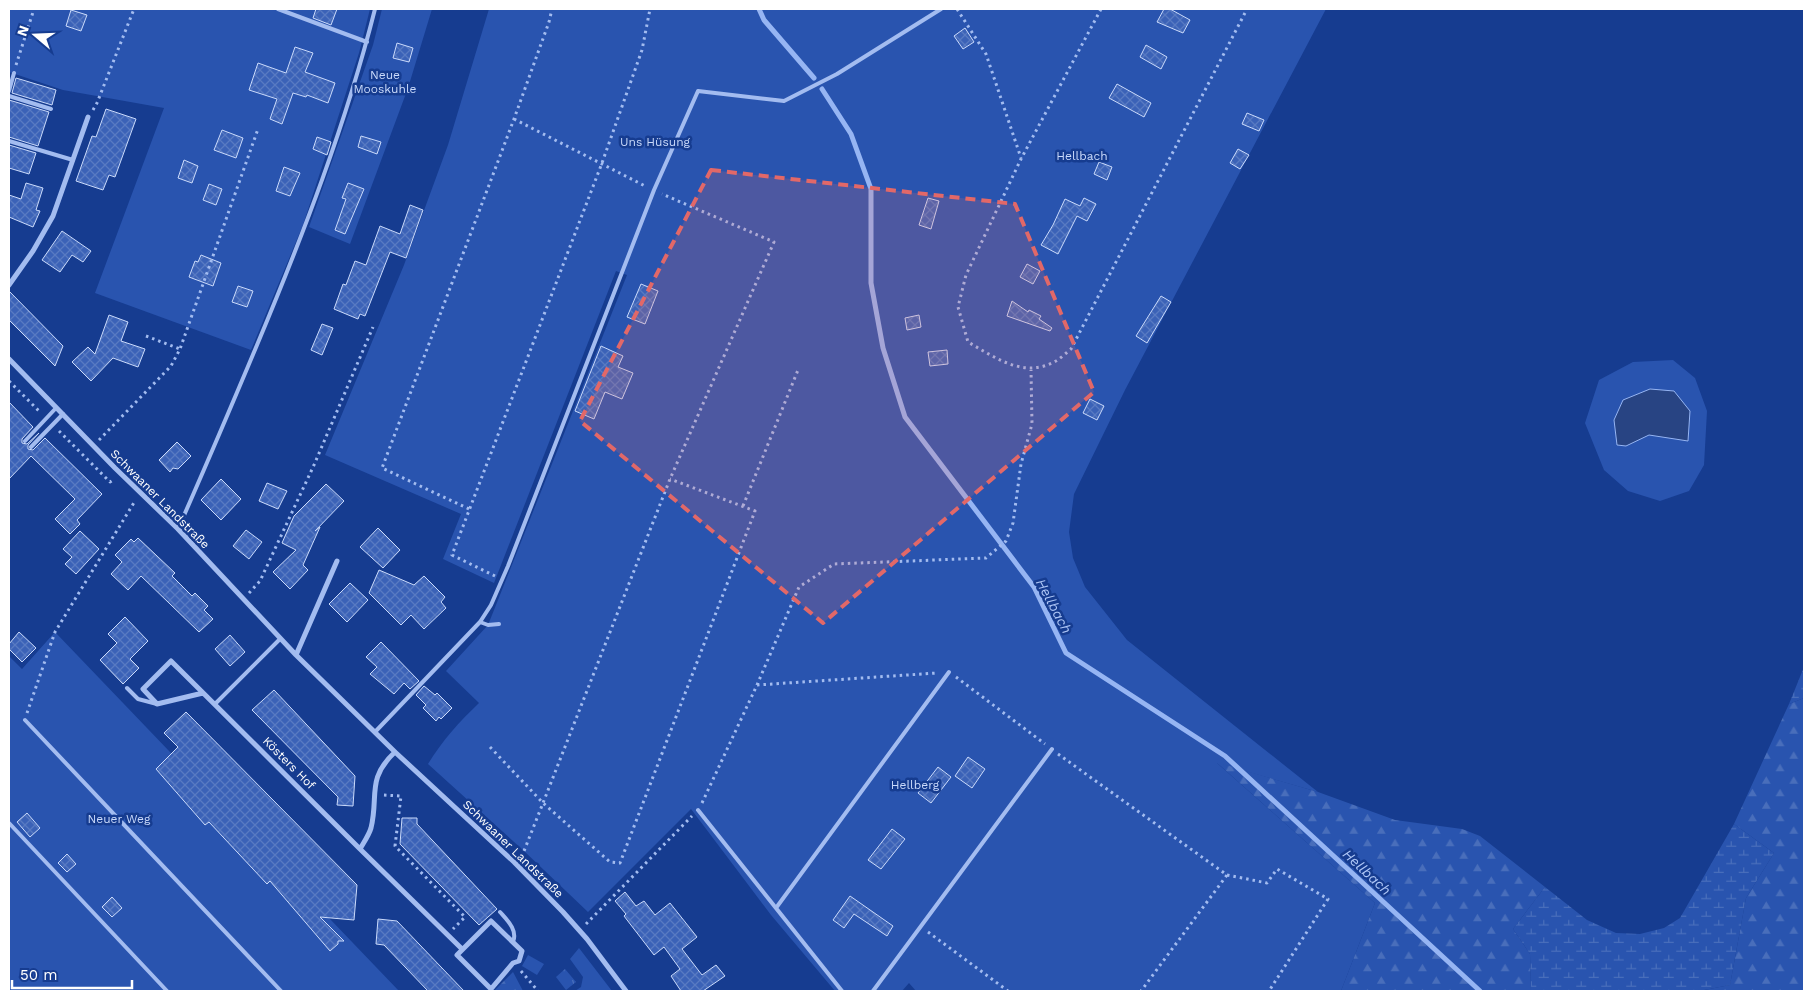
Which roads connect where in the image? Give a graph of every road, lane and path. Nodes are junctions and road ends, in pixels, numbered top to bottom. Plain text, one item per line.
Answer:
1 (34, 9) edge
2 (134, 9) edge
3 (278, 9) edge
4 (375, 9) edge
5 (552, 9) edge
6 (650, 9) edge
7 (941, 9) edge
8 (957, 9) edge
9 (1101, 9) edge
10 (1247, 9) edge
11 (367, 42) junction
12 (14, 73) joint
13 (9, 91) edge
14 (9, 96) edge
15 (51, 109) dead end
16 (88, 117) joint
17 (514, 119) junction
18 (258, 129) dead end
19 (9, 141) edge
20 (1021, 159) junction
21 (73, 160) junction
22 (602, 163) junction
23 (654, 190) junction
24 (9, 285) edge
25 (373, 327) dead end
26 (146, 336) dead end
27 (180, 349) junction
28 (9, 358) edge
29 (798, 370) dead end
30 (1031, 370) junction
31 (9, 381) edge
32 (56, 408) junction
33 (62, 414) junction
34 (46, 418) junction
35 (52, 424) junction
36 (25, 441) dead end
37 (93, 445) junction
38 (31, 448) dead end
39 (120, 473) junction
40 (670, 479) junction
41 (140, 493) junction
42 (744, 506) junction
43 (469, 509) junction
44 (178, 529) junction
45 (337, 561) dead end
46 (502, 580) junction
47 (243, 599) junction
48 (480, 622) junction
49 (499, 624) dead end
50 (280, 638) junction
51 (296, 655) junction
52 (949, 672) junction
53 (757, 684) junction
54 (127, 688) dead end
55 (203, 693) junction
56 (157, 704) junction
57 (215, 704) junction
58 (24, 720) joint
59 (376, 732) junction
60 (490, 747) dead end
61 (1052, 749) junction
62 (396, 752) junction
63 (374, 794) junction
64 (543, 803) junction
65 (698, 810) junction
66 (9, 823) edge
67 (360, 849) junction
68 (514, 862) junction
69 (1227, 875) junction
70 (776, 908) junction
71 (500, 912) dead end
72 (588, 922) dead end
73 (921, 928) junction
74 (448, 934) junction
75 (512, 942) junction
76 (462, 949) junction
77 (514, 963) junction
78 (167, 991) edge
79 (281, 991) edge
80 (538, 991) edge
81 (626, 991) edge
82 (842, 991) edge
83 (873, 991) edge
84 (1008, 991) edge
85 (1141, 991) edge
86 (1269, 991) edge

1 - 12 path
2 - 16 path
3 - 11 lane
4 - 11 lane
5 - 17 path
6 - 22 path
7 - 23 lane
8 - 20 path
9 - 20 path
10 - 30 path
11 - 44 lane
12 - 13 lane
14 - 15 lane
16 - 21 street
17 - 22 path
17 - 43 path
18 - 27 path
19 - 21 lane
20 - 30 path
21 - 24 street
22 - 23 path
22 - 43 path
23 - 40 path
23 - 46 lane
25 - 47 path
26 - 27 path
27 - 37 path
28 - 32 street, Schwaaner Landstraße
29 - 42 path
30 - 53 path
31 - 34 path
32 - 33 street, Schwaaner Landstraße
32 - 34 lane
33 - 35 lane
33 - 37 street, Schwaaner Landstraße
34 - 36 lane
35 - 38 lane
35 - 39 path
37 - 39 street, Schwaaner Landstraße
39 - 41 street, Schwaaner Landstraße
40 - 42 path
40 - 64 path
41 - 44 street, Schwaaner Landstraße
41 - 58 path
42 - 64 path
43 - 46 path
44 - 47 street, Schwaaner Landstraße
45 - 51 street
46 - 48 lane
47 - 50 street, Schwaaner Landstraße
48 - 49 lane
48 - 59 lane
50 - 51 street, Schwaaner Landstraße
50 - 57 lane
51 - 59 street, Schwaaner Landstraße
52 - 53 path
52 - 61 path
52 - 70 lane
53 - 65 path
54 - 56 lane
55 - 56 street
55 - 56 street, Kösters Hof
55 - 57 street, Kösters Hof
57 - 67 street, Kösters Hof
58 - 79 lane
59 - 62 street, Schwaaner Landstraße
60 - 64 path
61 - 69 path
61 - 73 lane
62 - 63 street
62 - 68 street, Schwaaner Landstraße
63 - 67 street
63 - 74 path
64 - 68 path
65 - 70 lane
65 - 72 path
66 - 78 lane
67 - 74 street, Kösters Hof
68 - 81 street, Schwaaner Landstraße
69 - 85 path
69 - 86 path
70 - 82 lane
71 - 75 lane
73 - 83 lane
73 - 84 path
74 - 76 street, Kösters Hof
75 - 76 street
75 - 77 street
76 - 77 street, Kösters Hof
77 - 80 path

